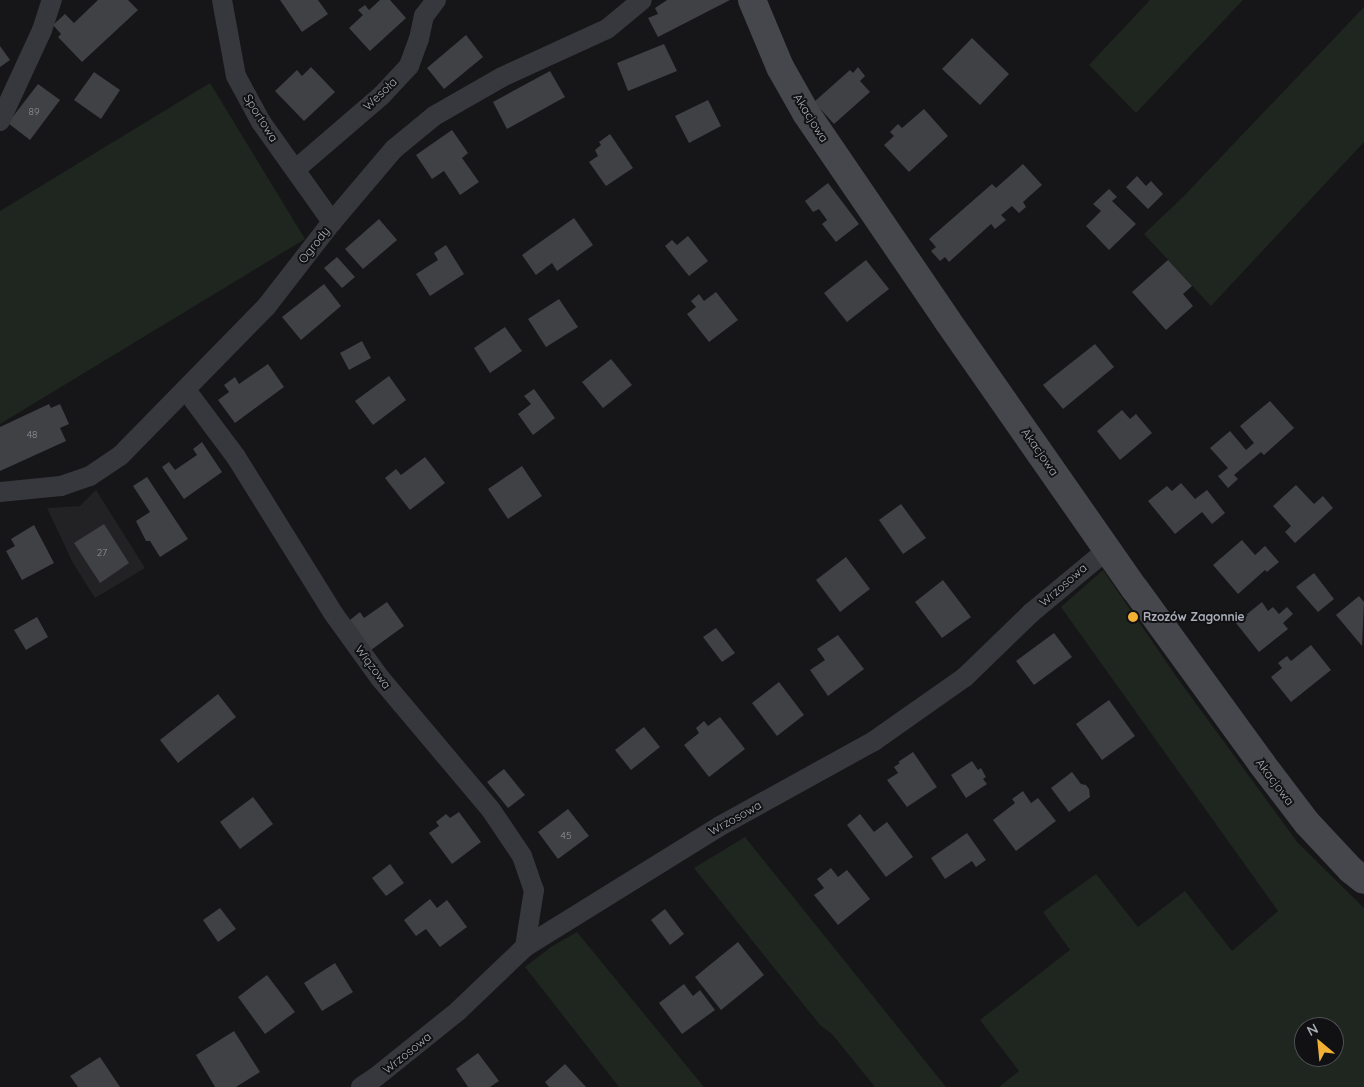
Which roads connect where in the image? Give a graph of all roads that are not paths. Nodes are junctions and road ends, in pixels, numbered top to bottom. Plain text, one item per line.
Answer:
1 (52, 0) edge
2 (222, 0) edge
3 (436, 0) edge
4 (642, 0) edge
5 (752, 0) edge
6 (0, 121) edge
7 (296, 169) junction
8 (332, 222) junction
9 (186, 390) junction
10 (0, 492) edge
11 (1108, 549) junction
12 (1364, 880) edge
13 (526, 946) junction
14 (361, 1087) edge

1 - 6 street
2 - 7 street, Sportowa
3 - 7 street, Wesoła
4 - 8 street, Ogrody
5 - 11 street, Akacjowa
7 - 8 street, Sportowa
8 - 9 street, Ogrody
9 - 10 street, Ogrody
9 - 13 street, Wiązowa
11 - 12 street, Akacjowa
11 - 13 street, Wrzosowa
13 - 14 street, Wrzosowa

